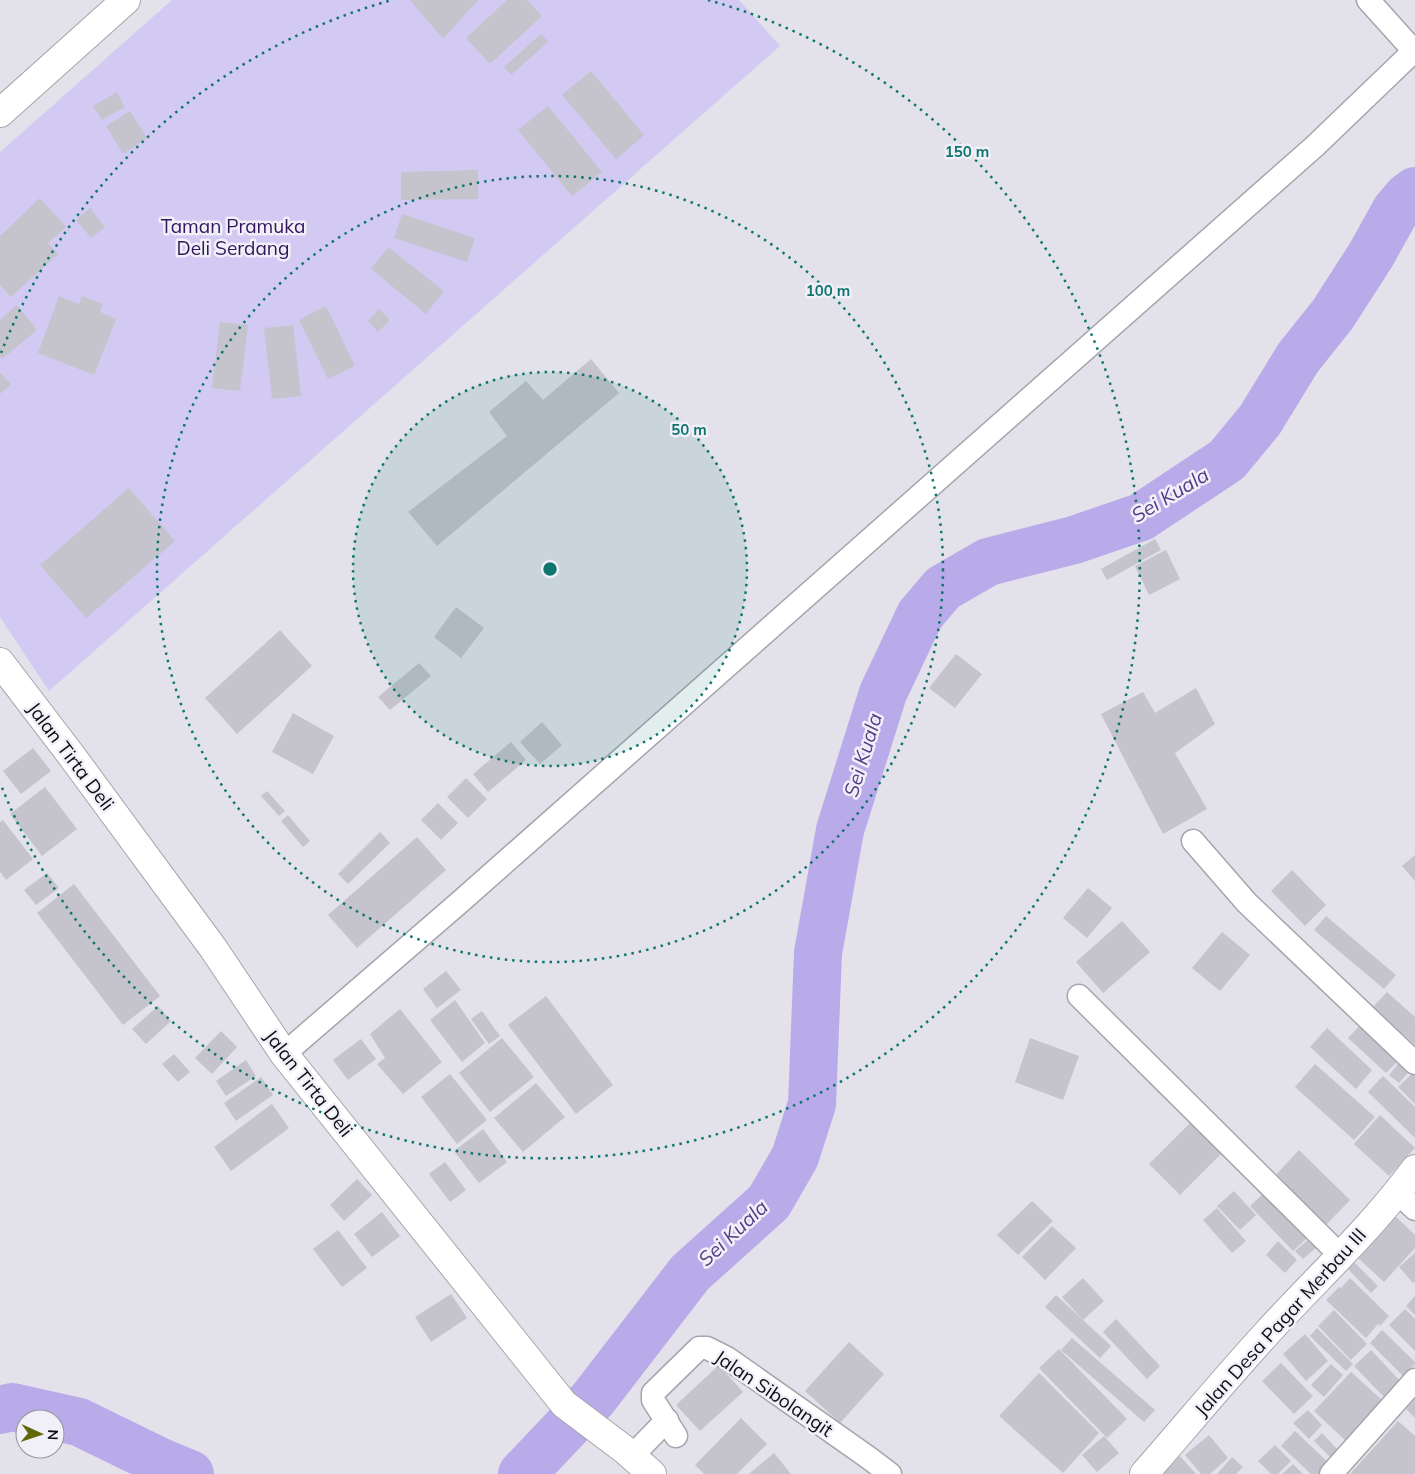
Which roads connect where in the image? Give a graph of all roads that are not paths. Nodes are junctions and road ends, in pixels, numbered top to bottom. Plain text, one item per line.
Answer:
1 (126, 0) edge
2 (1368, 0) edge
3 (1414, 52) edge
4 (0, 113) edge
5 (0, 662) edge
6 (1193, 841) dead end
7 (1079, 996) dead end
8 (284, 1054) junction
9 (1415, 1063) edge
10 (1415, 1169) edge
11 (1406, 1201) edge
12 (1340, 1255) junction
13 (1415, 1380) edge
14 (629, 1453) junction
15 (652, 1474) edge
16 (890, 1474) edge
17 (1144, 1474) edge
18 (1331, 1474) edge

1 - 4 street
2 - 3 street
3 - 8 street
5 - 8 street, Jalan Tirta Deli
6 - 9 street
7 - 12 street
8 - 14 street, Jalan Tirta Deli
10 - 11 street, Jalan Desa Pagar Merbau III
11 - 12 street, Jalan Desa Pagar Merbau III
12 - 17 street, Jalan Desa Pagar Merbau III
13 - 18 street
14 - 15 street, Jalan Tirta Deli
14 - 16 street, Jalan Sibolangit

